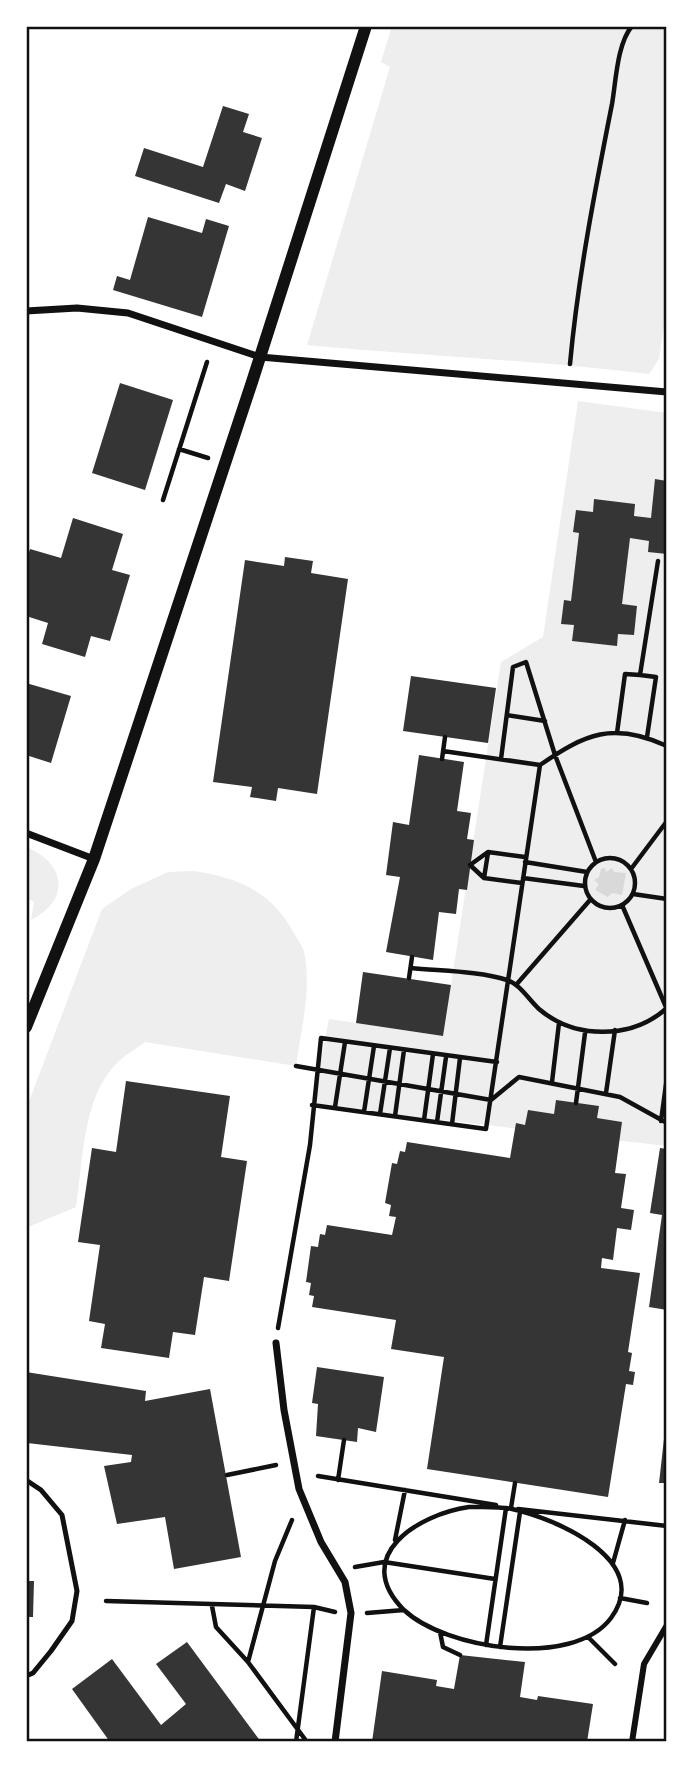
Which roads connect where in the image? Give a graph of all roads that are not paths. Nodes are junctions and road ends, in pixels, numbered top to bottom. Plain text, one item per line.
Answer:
1 (366, 26) edge
2 (26, 312) edge
3 (260, 358) junction
4 (667, 392) edge
5 (26, 833) edge
6 (94, 859) junction
7 (26, 1027) edge
8 (276, 1343) road end
9 (26, 1480) edge
10 (667, 1625) edge
11 (26, 1676) edge
12 (335, 1742) edge
13 (632, 1742) edge

1 - 3 street
2 - 3 street
3 - 4 street
3 - 6 street
5 - 6 street
6 - 7 street
8 - 12 street
9 - 11 lane
10 - 13 street

